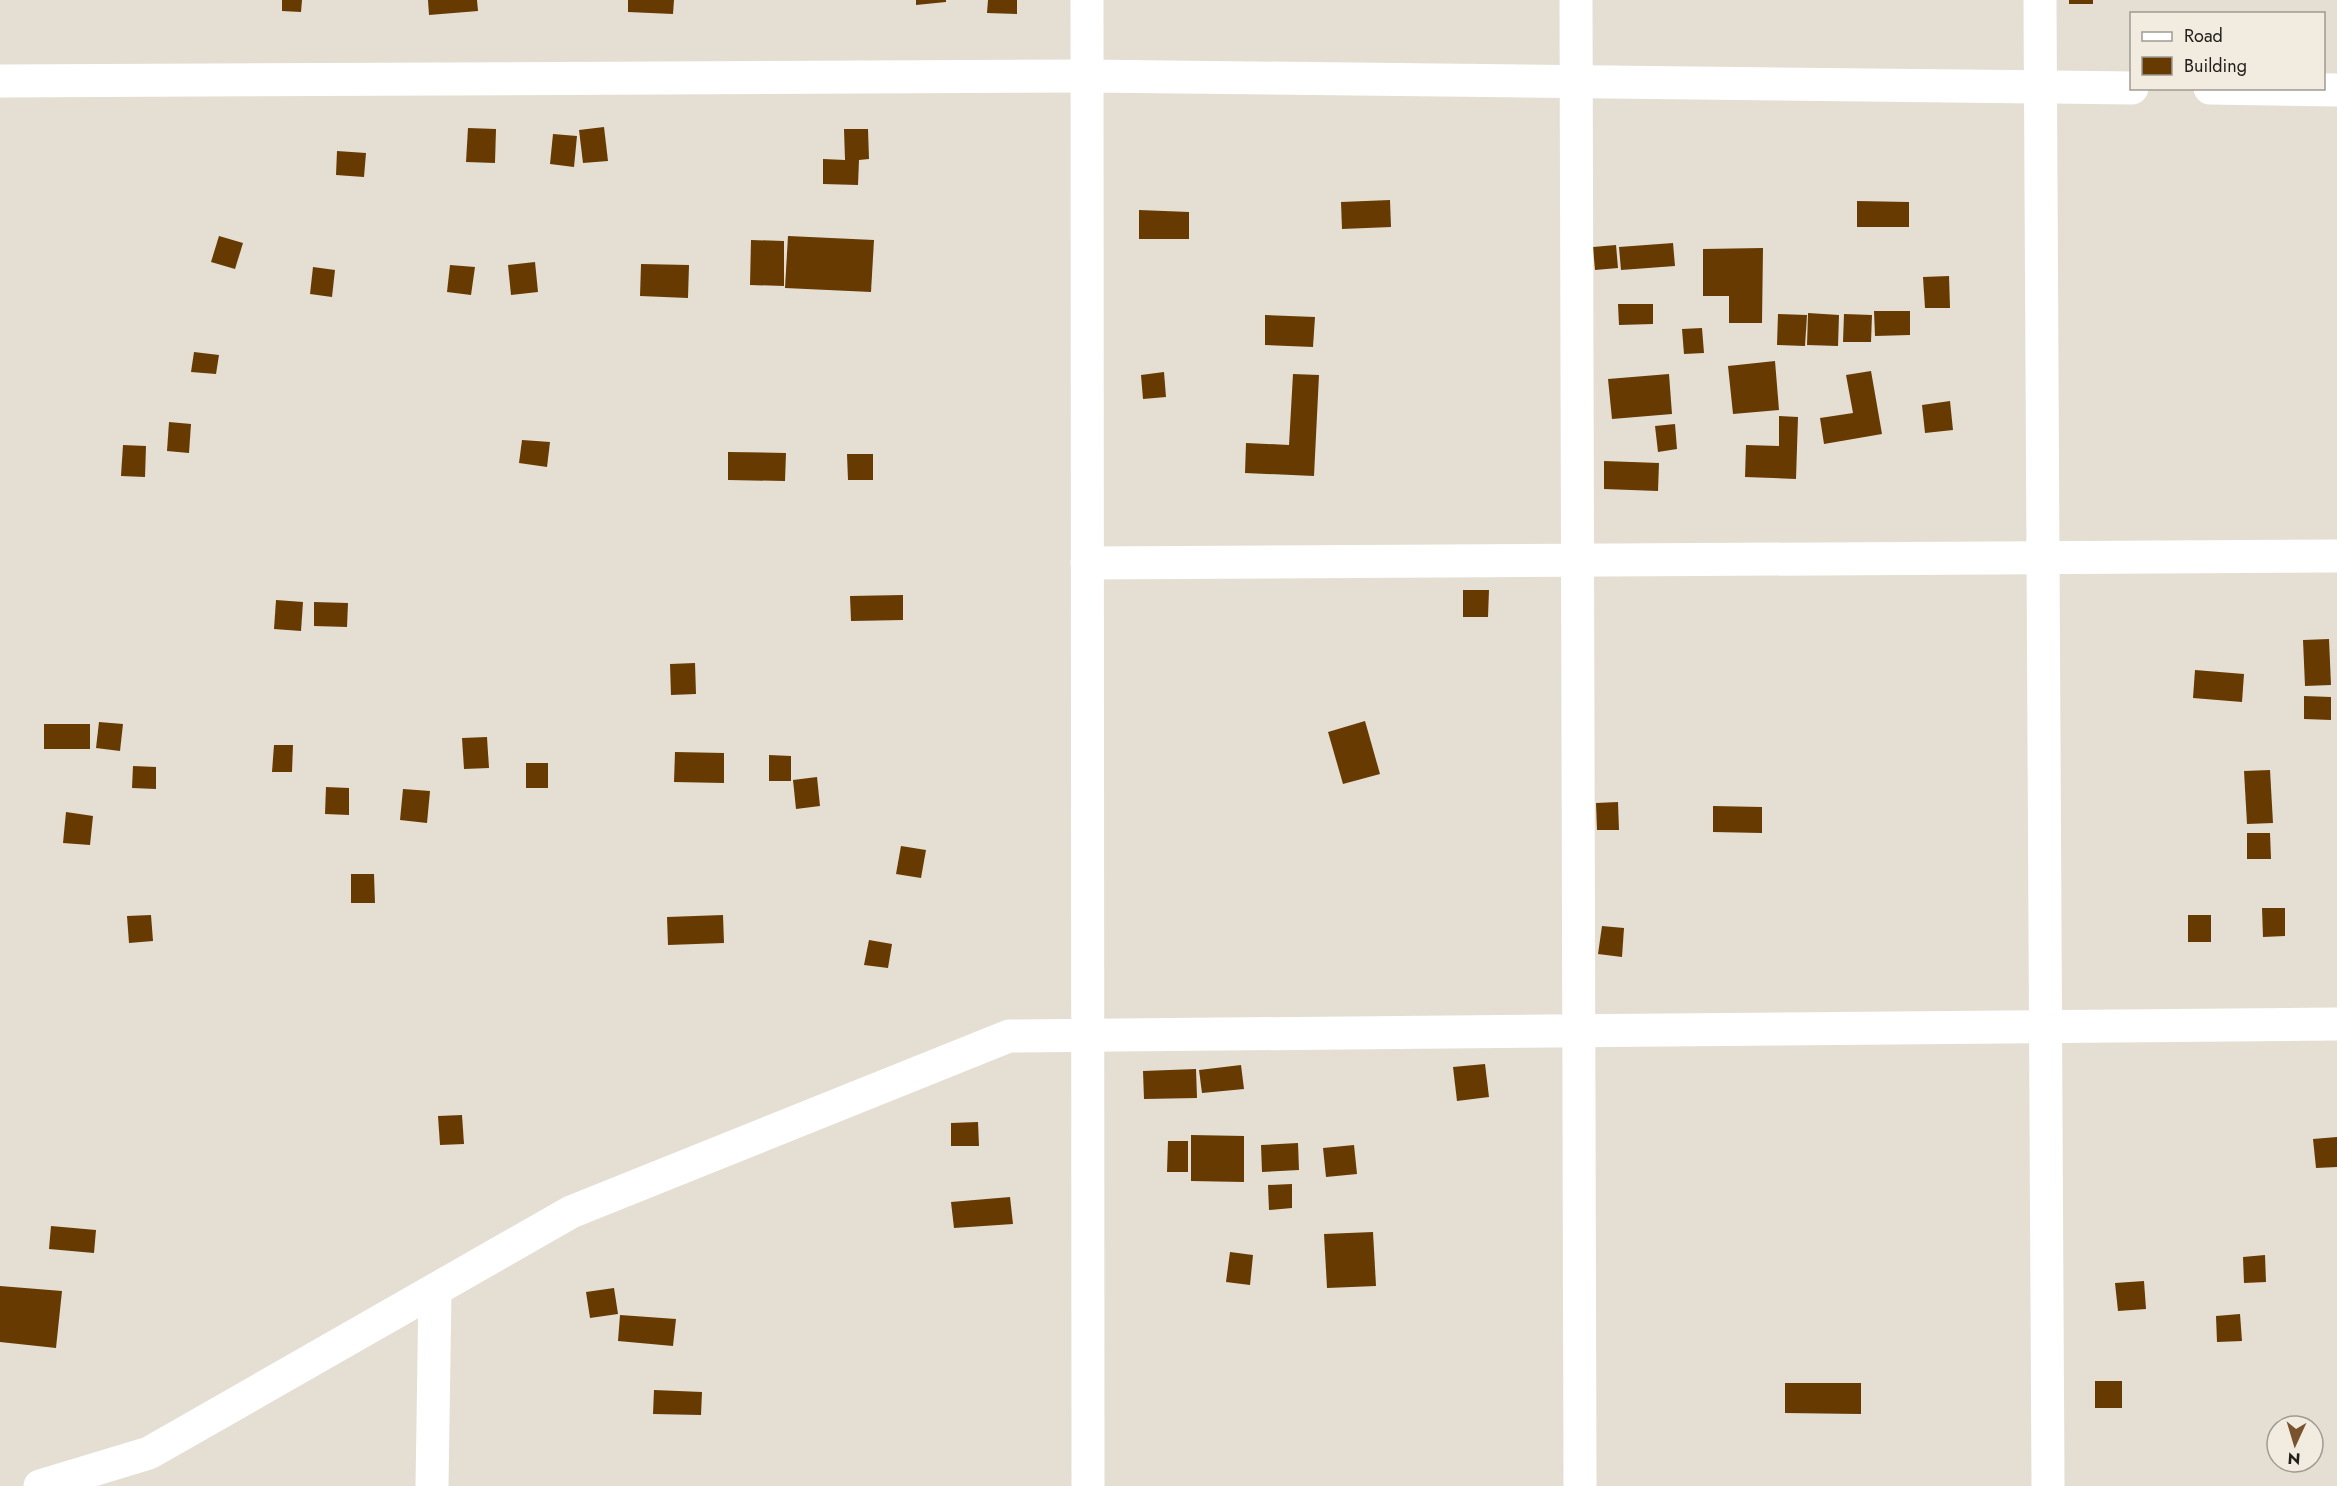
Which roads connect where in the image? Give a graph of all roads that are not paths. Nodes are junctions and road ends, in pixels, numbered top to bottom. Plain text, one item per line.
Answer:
1 (1087, 0) edge
2 (1576, 0) edge
3 (2040, 0) edge
4 (1087, 76) junction
5 (0, 81) edge
6 (1576, 81) junction
7 (2040, 87) junction
8 (2130, 88) edge
9 (2337, 556) edge
10 (2043, 558) junction
11 (1578, 561) junction
12 (1087, 563) junction
13 (2337, 1024) edge
14 (2045, 1027) junction
15 (1579, 1030) junction
16 (1087, 1035) junction
17 (435, 1290) junction
18 (40, 1486) edge
19 (432, 1486) edge
20 (1088, 1486) edge
21 (1580, 1486) edge
22 (2048, 1486) edge

1 - 4 street
2 - 6 street
3 - 7 street
4 - 5 street
4 - 6 street
4 - 12 street
6 - 7 street
6 - 11 street
7 - 8 street
7 - 10 street
9 - 10 street
10 - 11 street
10 - 14 street
11 - 12 street
11 - 15 street
12 - 16 street
13 - 14 street
14 - 15 street
14 - 22 street
15 - 16 street
15 - 21 street
16 - 17 street
16 - 20 street
17 - 18 street
17 - 19 street

